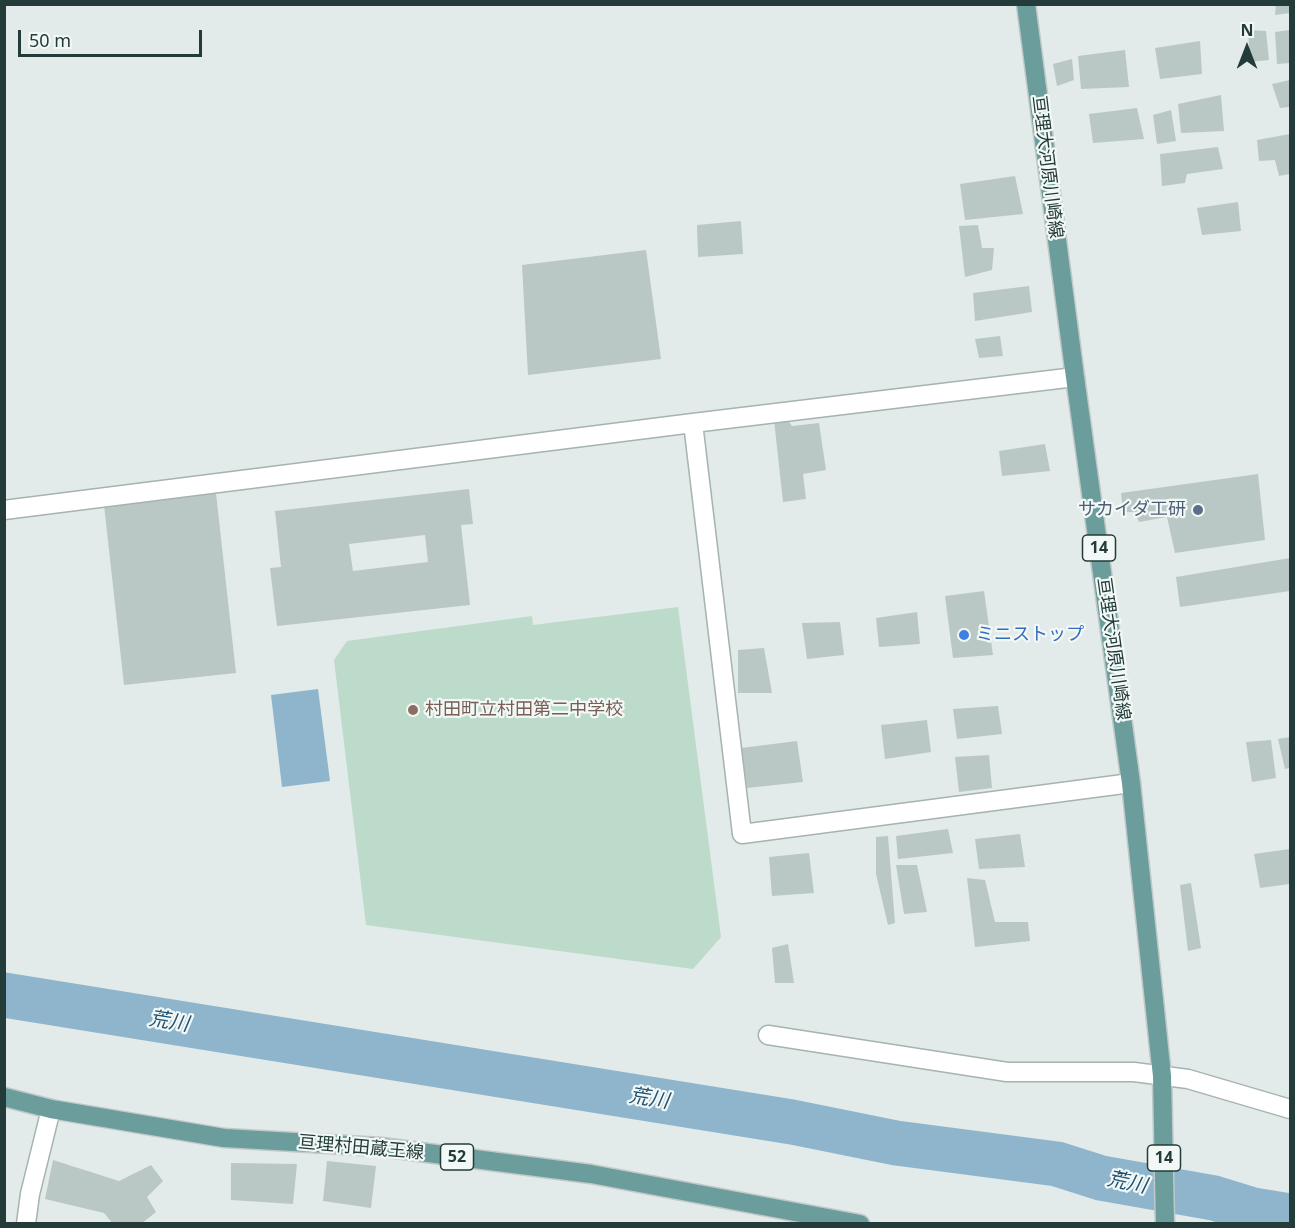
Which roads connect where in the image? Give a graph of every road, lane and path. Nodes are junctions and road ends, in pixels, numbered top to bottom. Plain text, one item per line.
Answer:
1 (1026, 4) edge
2 (1075, 377) junction
3 (693, 423) junction
4 (4, 510) edge
5 (1131, 783) junction
6 (768, 1035) dead end
7 (1162, 1085) junction
8 (4, 1097) edge
9 (51, 1109) junction
10 (1290, 1109) edge
11 (26, 1224) edge
12 (860, 1224) edge
13 (1165, 1224) edge

1 - 2 main road, 亘理大河原川崎線 / 14
2 - 3 street
2 - 5 main road, 亘理大河原川崎線 / 14
3 - 4 street
3 - 5 street
5 - 7 main road, 亘理大河原川崎線 / 14
6 - 7 street
7 - 10 street
7 - 13 main road, 亘理大河原川崎線 / 14
8 - 9 main road, 亘理村田蔵王線 / 52
9 - 11 street
9 - 12 main road, 亘理村田蔵王線 / 52

